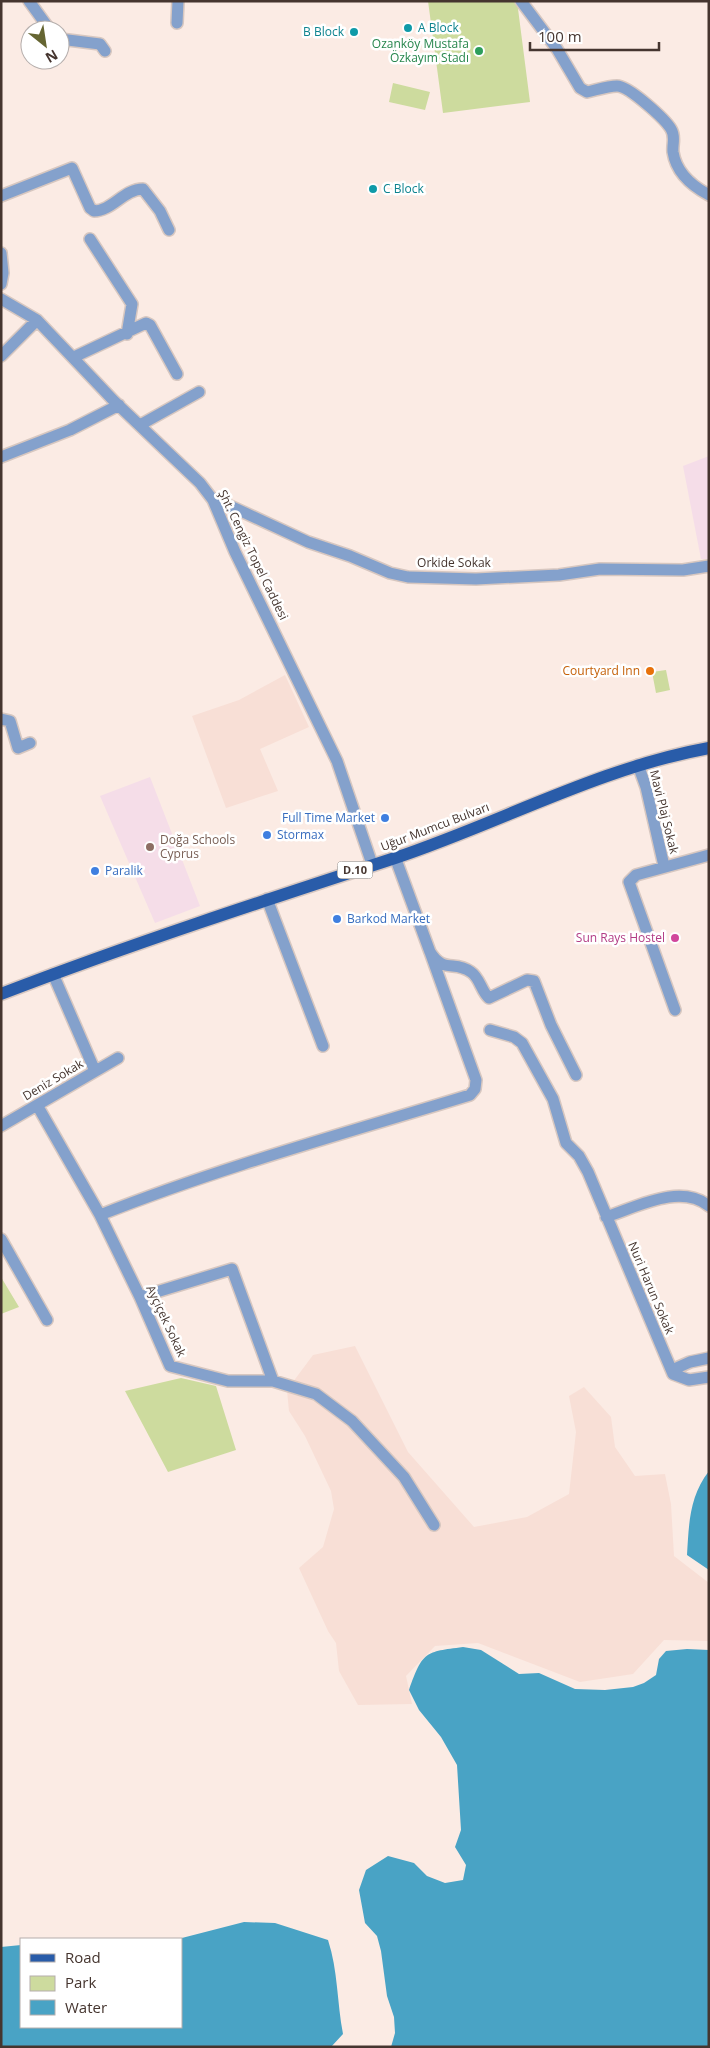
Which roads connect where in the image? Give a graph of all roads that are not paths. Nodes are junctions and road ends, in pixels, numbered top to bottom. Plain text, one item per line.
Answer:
1 (29, 1) edge
2 (178, 1) edge
3 (521, 1) edge
4 (43, 20) edge
5 (177, 23) dead end
6 (70, 40) edge
7 (105, 51) dead end
8 (709, 195) edge
9 (1, 196) edge
10 (169, 230) dead end
11 (90, 239) dead end
12 (1, 253) edge
13 (1, 284) edge
14 (1, 299) edge
15 (37, 320) junction
16 (127, 334) junction
17 (1, 356) edge
18 (74, 357) junction
19 (177, 374) dead end
20 (199, 392) dead end
21 (119, 405) junction
22 (140, 425) junction
23 (1, 457) edge
24 (213, 500) junction
25 (709, 566) edge
26 (1, 719) edge
27 (30, 743) dead end
28 (709, 748) edge
29 (638, 765) junction
30 (709, 855) edge
31 (396, 858) junction
32 (372, 864) junction
33 (664, 866) junction
34 (267, 899) junction
35 (430, 952) junction
36 (53, 974) junction
37 (1, 994) edge
38 (675, 1010) dead end
39 (490, 1030) dead end
40 (323, 1046) dead end
41 (118, 1058) dead end
42 (95, 1070) junction
43 (576, 1075) dead end
44 (37, 1105) junction
45 (1, 1126) edge
46 (709, 1206) edge
47 (100, 1215) junction
48 (606, 1217) junction
49 (1, 1239) edge
50 (140, 1297) junction
51 (47, 1320) dead end
52 (709, 1358) edge
53 (672, 1370) junction
54 (709, 1377) edge
55 (272, 1381) junction
56 (434, 1525) dead end

1 - 4 street
2 - 5 street
3 - 8 street
6 - 7 street
9 - 10 street
11 - 16 street
12 - 13 street
14 - 15 street, Şht. Cengiz Topel Caddesi
15 - 17 street
15 - 18 street, Şht. Cengiz Topel Caddesi
16 - 18 street
16 - 19 street
18 - 21 street, Şht. Cengiz Topel Caddesi
20 - 22 street
21 - 22 street, Şht. Cengiz Topel Caddesi
21 - 23 street
22 - 24 street, Şht. Cengiz Topel Caddesi
24 - 25 street, Orkide Sokak
24 - 32 street, Şht. Cengiz Topel Caddesi
26 - 27 street
28 - 29 main road, Uğur Mumcu Bulvarı / D.10
29 - 31 main road, Uğur Mumcu Bulvarı / D.10
29 - 33 street, Mavi Plaj Sokak
30 - 33 street
31 - 32 main road, Uğur Mumcu Bulvarı / D.10
31 - 35 street
32 - 34 main road, Uğur Mumcu Bulvarı / D.10
33 - 38 street
34 - 36 main road, Uğur Mumcu Bulvarı / D.10
34 - 40 street
35 - 43 street
35 - 47 street
36 - 37 main road, Uğur Mumcu Bulvarı / D.10
36 - 42 street
39 - 48 street, Nuri Harun Sokak
41 - 42 street, Deniz Sokak
42 - 44 street, Deniz Sokak
44 - 45 street, Deniz Sokak
44 - 47 street, Ayçiçek Sokak
46 - 48 street
47 - 50 street, Ayçiçek Sokak
48 - 53 street, Nuri Harun Sokak
49 - 51 street
50 - 55 street, Ayçiçek Sokak
50 - 55 street
52 - 53 street
53 - 54 street
55 - 56 street, Ayçiçek Sokak

